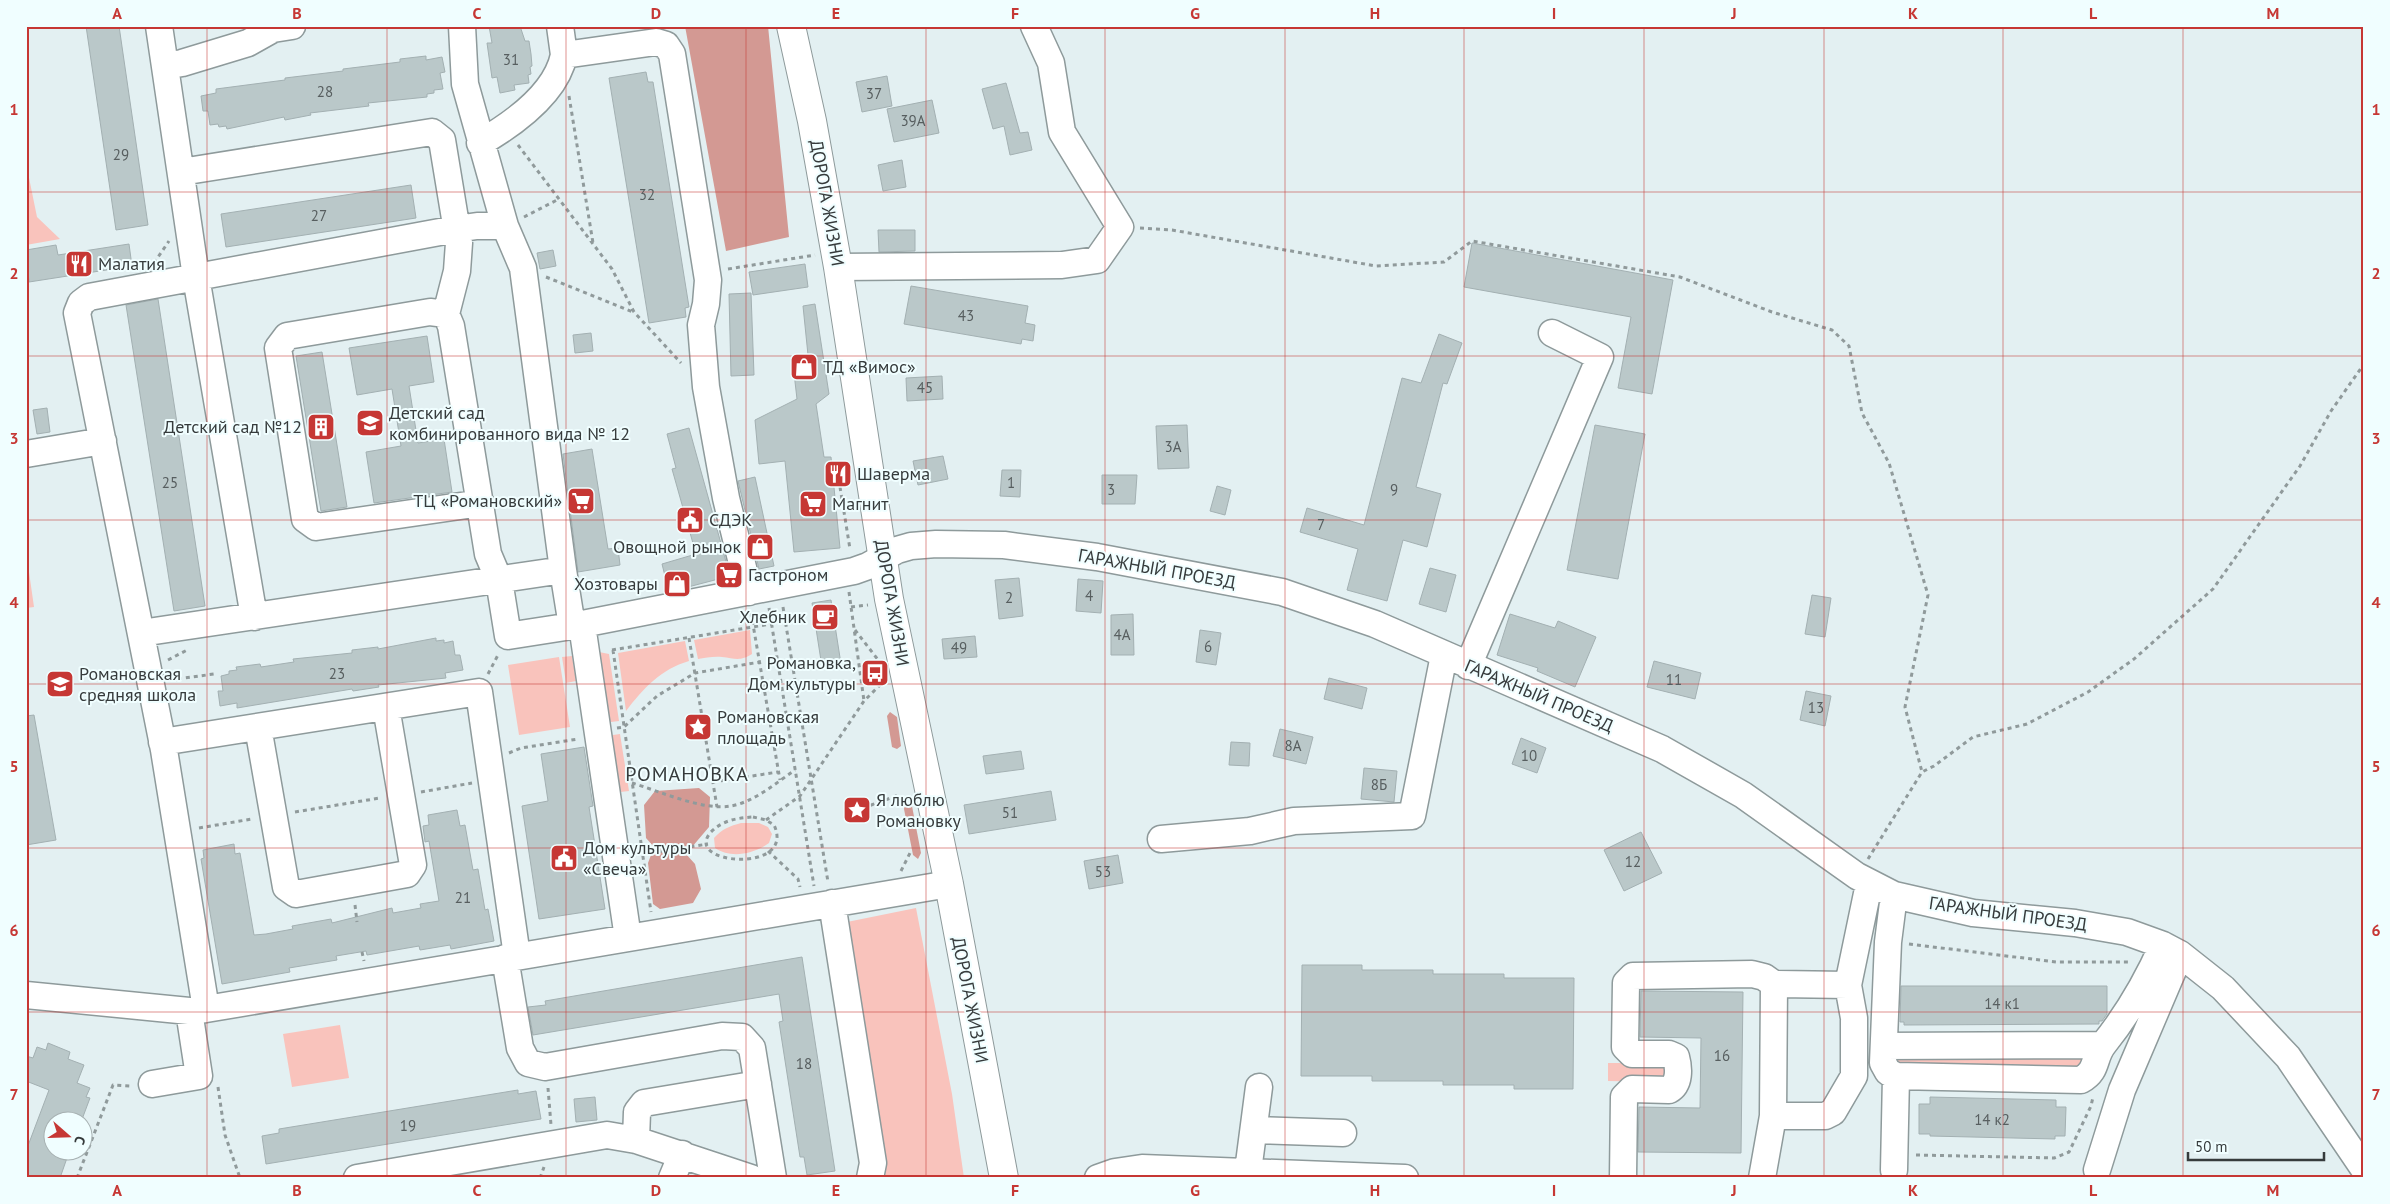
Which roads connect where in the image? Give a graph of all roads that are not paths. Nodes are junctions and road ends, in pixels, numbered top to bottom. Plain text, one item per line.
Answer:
1 (158, 26) edge
2 (292, 26) edge
3 (560, 26) edge
4 (791, 26) edge
5 (1034, 26) edge
6 (456, 29) edge
7 (563, 62) junction
8 (165, 66) junction
9 (480, 143) junction
10 (181, 172) junction
11 (505, 226) junction
12 (456, 229) junction
13 (837, 260) junction
14 (196, 277) junction
15 (446, 314) junction
16 (1552, 333) dead end
17 (103, 441) junction
18 (26, 454) edge
19 (480, 502) junction
20 (883, 558) junction
21 (562, 570) junction
22 (499, 580) junction
23 (760, 589) junction
24 (254, 618) junction
25 (580, 632) junction
26 (141, 633) junction
27 (1444, 655) junction
28 (1468, 666) junction
29 (386, 707) junction
30 (258, 727) junction
31 (162, 742) junction
32 (1161, 839) dead end
33 (1863, 880) junction
34 (949, 884) junction
35 (1894, 895) junction
36 (817, 906) junction
37 (628, 938) junction
38 (2166, 955) junction
39 (511, 957) junction
40 (1774, 984) junction
41 (1848, 984) junction
42 (26, 995) edge
43 (198, 1010) junction
44 (1884, 1046) junction
45 (2102, 1046) junction
46 (1896, 1076) junction
47 (152, 1084) road end
48 (758, 1084) junction
49 (1259, 1086) dead end
50 (1773, 1116) junction
51 (1254, 1130) junction
52 (1343, 1133) dead end
53 (636, 1140) junction
54 (682, 1154) junction
55 (1894, 1162) road end
56 (2364, 1168) edge
57 (466, 1169) edge
58 (1248, 1171) junction
59 (2098, 1175) edge
60 (357, 1178) edge
61 (672, 1178) edge
62 (751, 1178) edge
63 (773, 1178) edge
64 (870, 1178) edge
65 (1004, 1178) edge
66 (1098, 1178) edge
67 (1405, 1178) edge
68 (1623, 1178) edge
69 (1762, 1178) edge

1 - 8 street
2 - 8 street
3 - 7 street
4 - 13 main road, ДОРОГА ЖИЗНИ
5 - 13 street
6 - 9 street
7 - 9 street
7 - 23 street
8 - 10 street
9 - 11 street
10 - 12 street
10 - 14 street
11 - 12 street
11 - 21 street
12 - 14 street
12 - 15 street
13 - 20 main road, ДОРОГА ЖИЗНИ
14 - 17 street
14 - 24 street
15 - 19 street
15 - 19 street
16 - 28 street
17 - 18 street
17 - 26 street
19 - 22 street
20 - 23 street, ГАРАЖНЫЙ ПРОЕЗД
20 - 27 street, ГАРАЖНЫЙ ПРОЕЗД
20 - 34 main road, ДОРОГА ЖИЗНИ
21 - 22 street
21 - 25 street
22 - 24 street
22 - 25 street, ГАРАЖНЫЙ ПРОЕЗД
23 - 25 street, ГАРАЖНЫЙ ПРОЕЗД
24 - 26 street
25 - 37 street
26 - 31 street
27 - 28 street, ГАРАЖНЫЙ ПРОЕЗД
27 - 32 street
28 - 33 street, ГАРАЖНЫЙ ПРОЕЗД
29 - 30 street
29 - 30 street
29 - 39 street
30 - 31 street
31 - 43 street
33 - 35 street, ГАРАЖНЫЙ ПРОЕЗД
33 - 41 street
34 - 36 street
34 - 65 main road, ДОРОГА ЖИЗНИ
35 - 38 street, ГАРАЖНЫЙ ПРОЕЗД
35 - 44 street
36 - 37 street
36 - 64 street
37 - 39 street
38 - 45 street
38 - 56 street
38 - 59 street
39 - 43 street
39 - 48 street
40 - 41 street
40 - 50 street
40 - 68 street
41 - 50 street
42 - 43 street
43 - 47 street
44 - 45 street
44 - 46 street
45 - 46 street
46 - 55 street
48 - 53 street
48 - 63 street
49 - 51 street
50 - 69 street
51 - 52 street
51 - 58 street
53 - 54 street
53 - 57 street
54 - 61 street
54 - 62 street
57 - 60 street
58 - 66 street
58 - 67 street

